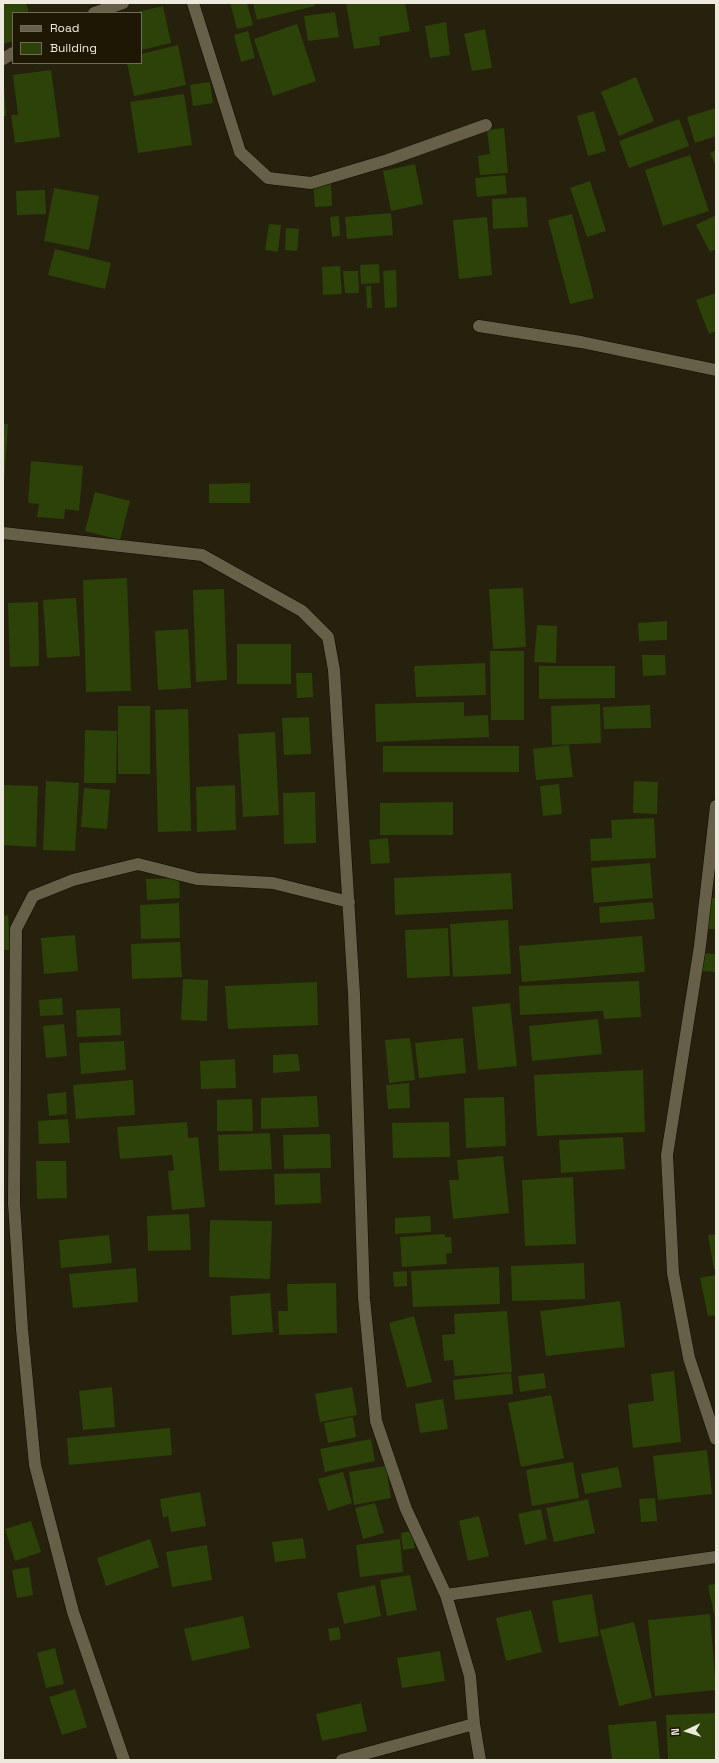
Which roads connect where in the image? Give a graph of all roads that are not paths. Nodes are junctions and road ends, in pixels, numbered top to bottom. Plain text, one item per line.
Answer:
1 (123, 3) edge
2 (193, 3) edge
3 (97, 12) edge
4 (12, 54) edge
5 (3, 59) edge
6 (486, 125) dead end
7 (479, 326) dead end
8 (716, 370) edge
9 (3, 533) edge
10 (716, 806) edge
11 (348, 902) junction
12 (716, 1439) edge
13 (716, 1557) edge
14 (446, 1595) junction
15 (474, 1724) junction
16 (124, 1760) edge
17 (342, 1760) edge
18 (480, 1760) edge

1 - 3 street
2 - 6 street
4 - 5 street
7 - 8 street
9 - 11 street
10 - 12 street
11 - 14 street
11 - 16 street
13 - 14 street
14 - 15 street
15 - 17 street
15 - 18 street

